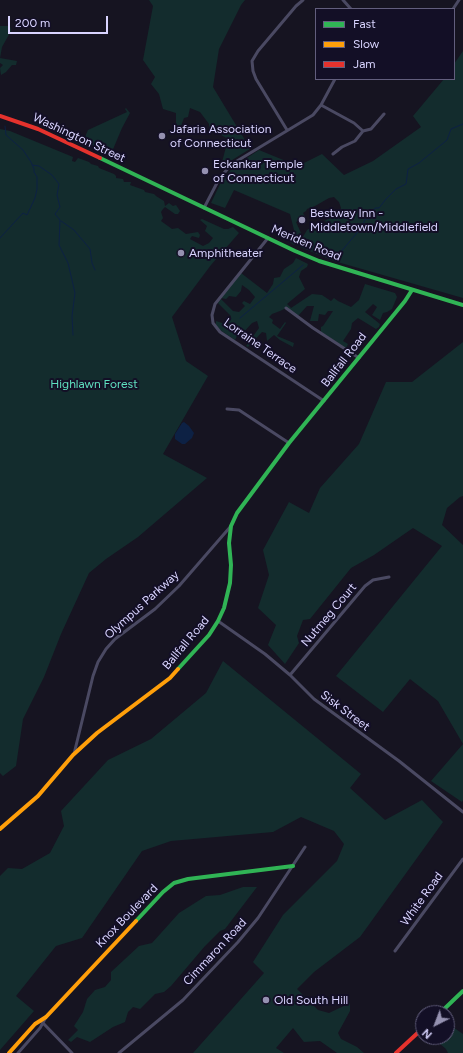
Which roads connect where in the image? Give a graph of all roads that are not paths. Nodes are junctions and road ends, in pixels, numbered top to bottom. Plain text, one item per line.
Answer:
1 (303, 0) edge
2 (343, 0) edge
3 (350, 8) edge
4 (334, 80) edge
5 (321, 106) junction
6 (384, 114) dead end
7 (0, 116) edge
8 (287, 130) junction
9 (363, 131) junction
10 (333, 154) dead end
11 (148, 181) joint
12 (204, 208) junction
13 (268, 238) junction
14 (412, 290) junction
15 (463, 305) edge
16 (286, 308) dead end
17 (359, 358) junction
18 (324, 401) junction
19 (227, 409) dead end
20 (289, 443) junction
21 (232, 526) junction
22 (389, 577) dead end
23 (218, 621) junction
24 (290, 675) junction
25 (73, 755) junction
26 (463, 812) edge
27 (0, 829) edge
28 (305, 847) dead end
29 (463, 859) edge
30 (292, 866) junction
31 (395, 951) dead end
32 (463, 991) edge
33 (448, 1005) edge
34 (42, 1021) junction
35 (415, 1035) edge
36 (9, 1053) edge
37 (18, 1053) edge
38 (72, 1053) edge
39 (118, 1053) edge
40 (396, 1053) edge

1 - 8 street
2 - 3 street
4 - 5 street
5 - 8 street
5 - 9 street
6 - 9 street
7 - 11 main road, Washington Street
8 - 12 street
9 - 10 street
11 - 12 main road, Meriden Road
12 - 13 main road, Meriden Road
13 - 14 main road, Meriden Road
13 - 18 street, Lorraine Terrace
14 - 15 main road, Meriden Road
14 - 17 main road, Ballfall Road
16 - 17 street
17 - 18 main road, Ballfall Road
18 - 20 main road, Ballfall Road
19 - 20 street
20 - 21 main road, Ballfall Road
21 - 23 main road, Ballfall Road
21 - 25 street, Olympus Parkway
22 - 24 street, Nutmeg Court
23 - 24 street, Sisk Street
23 - 25 main road, Ballfall Road
24 - 26 street, Sisk Street
25 - 27 main road, Ballfall Road
28 - 30 street, Cimmaron Road
29 - 31 street, White Road
30 - 34 main road, Knox Boulevard
30 - 39 street, Cimmaron Road
32 - 33 main road
34 - 36 main road, Knox Boulevard
34 - 37 street, Knox Boulevard
34 - 38 street
35 - 40 main road

